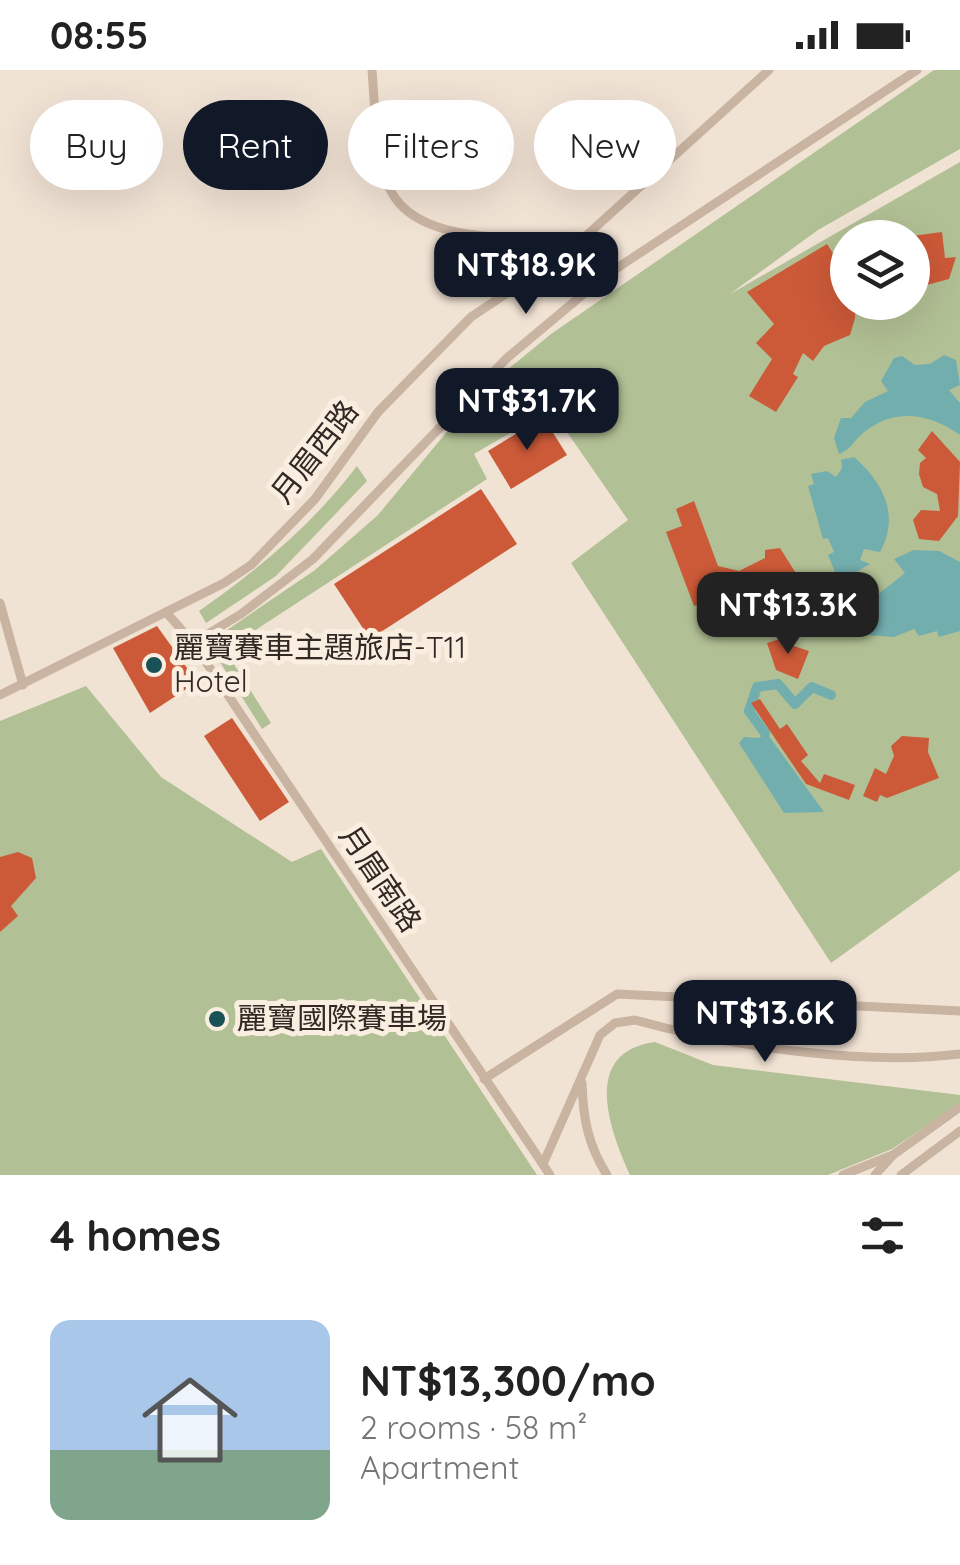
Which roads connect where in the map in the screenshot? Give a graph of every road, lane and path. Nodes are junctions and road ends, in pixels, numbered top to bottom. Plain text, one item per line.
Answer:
1 (372, 70) edge
2 (918, 70) edge
3 (764, 72) edge
4 (567, 253) junction
5 (0, 603) edge
6 (166, 612) junction
7 (193, 643) junction
8 (23, 686) junction
9 (0, 695) edge
10 (960, 1011) edge
11 (960, 1054) edge
12 (484, 1079) junction
13 (582, 1082) junction
14 (960, 1107) edge
15 (960, 1131) edge
16 (893, 1154) junction
17 (543, 1164) junction
18 (550, 1175) edge
19 (607, 1175) edge
20 (842, 1175) edge
21 (875, 1175) edge
22 (900, 1175) edge

1 - 4 street
2 - 7 street
3 - 4 street, 月眉西路
4 - 6 street, 月眉西路
5 - 8 street
6 - 7 street, 月眉南路
6 - 8 street, 月眉西路
7 - 12 street, 月眉南路
8 - 9 street, 月眉西路
10 - 12 street
11 - 13 street
12 - 17 street, 月眉南路
13 - 17 street
13 - 19 street
14 - 16 street
15 - 22 street
16 - 20 street
16 - 21 street
17 - 18 street, 月眉南路

